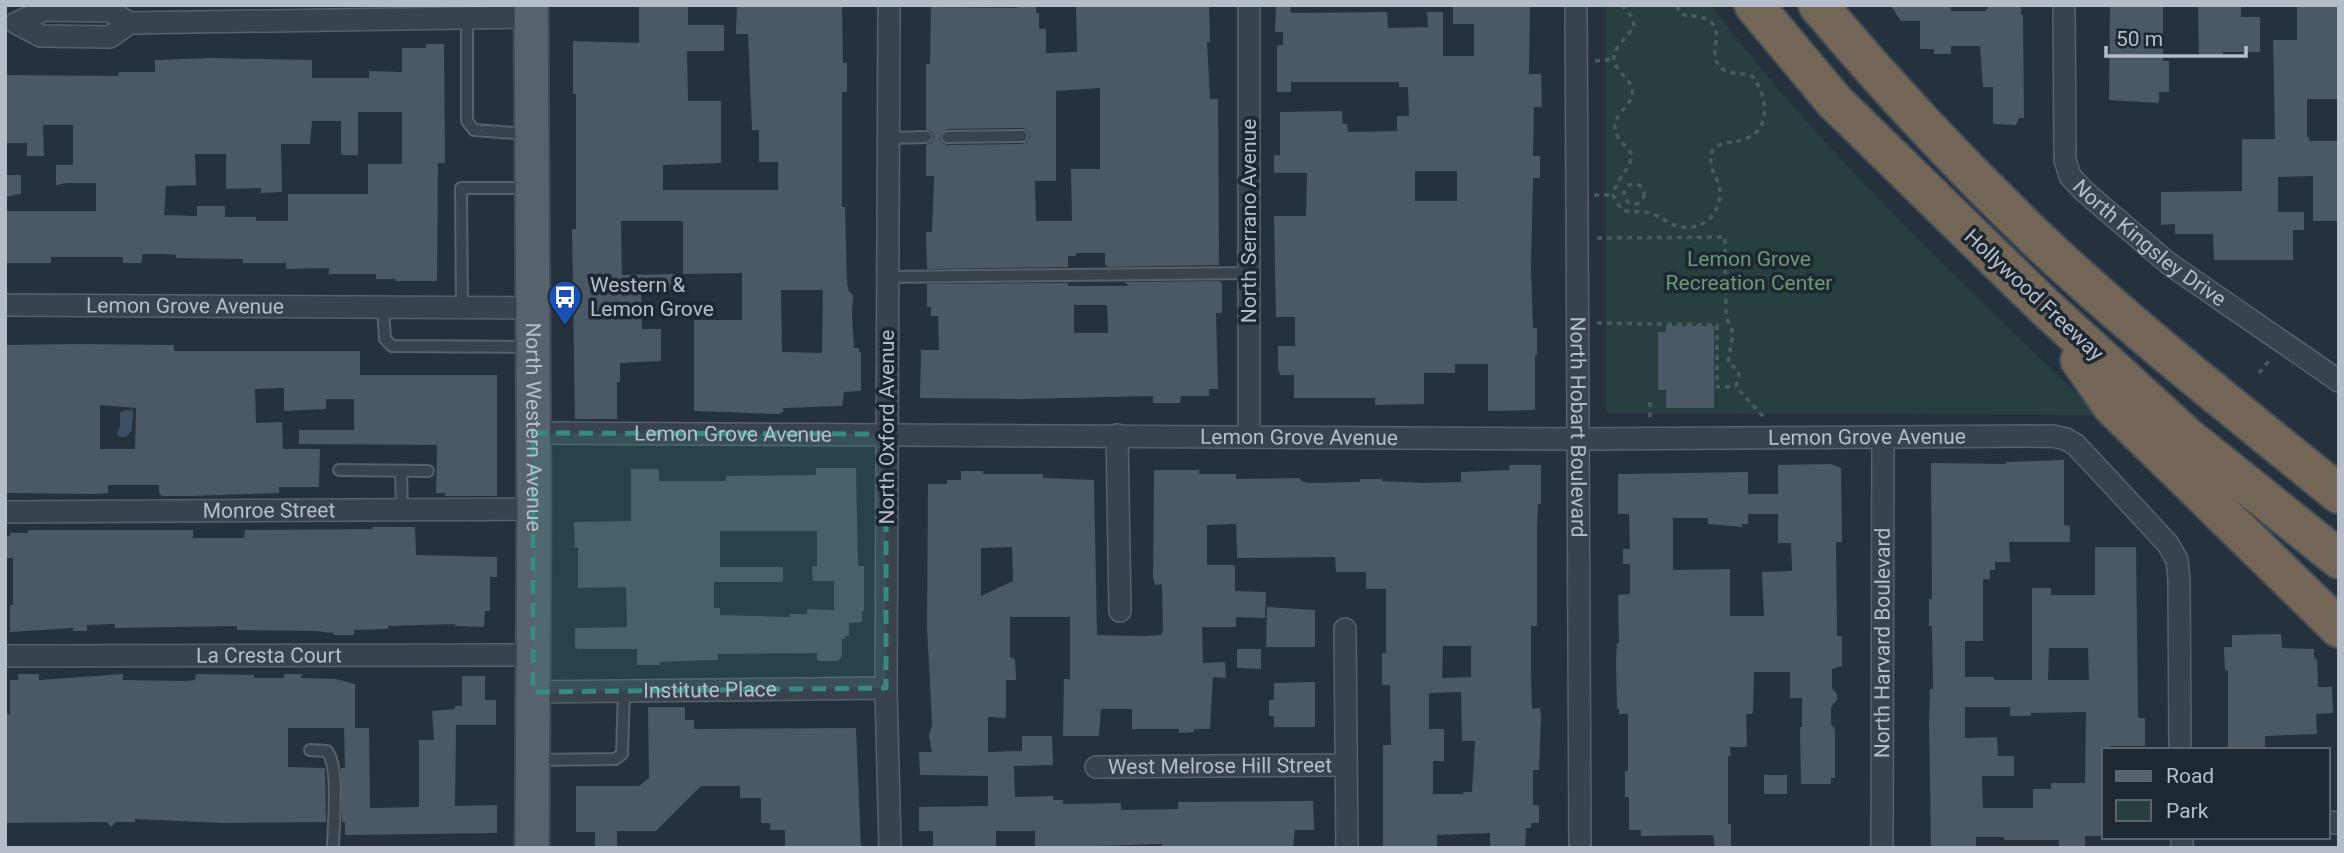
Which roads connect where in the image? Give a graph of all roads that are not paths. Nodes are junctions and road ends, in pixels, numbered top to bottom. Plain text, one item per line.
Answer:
1 (889, 5) edge
2 (1249, 5) edge
3 (1576, 5) edge
4 (1754, 5) edge
5 (1818, 5) edge
6 (2064, 5) edge
7 (531, 11) edge
8 (467, 18) junction
9 (11, 23) edge
10 (532, 134) junction
11 (947, 136) dead end
12 (1022, 136) dead end
13 (926, 137) dead end
14 (888, 138) junction
15 (532, 188) junction
16 (1249, 273) junction
17 (887, 277) junction
18 (5, 305) edge
19 (2044, 306) junction
20 (383, 307) junction
21 (462, 307) junction
22 (532, 308) junction
23 (532, 347) junction
24 (2339, 381) edge
25 (2219, 397) junction
26 (533, 433) junction
27 (887, 434) junction
28 (1117, 435) junction
29 (1249, 436) junction
30 (1883, 438) junction
31 (1578, 439) junction
32 (339, 470) dead end
33 (401, 471) junction
34 (428, 471) dead end
35 (2339, 474) edge
36 (2339, 494) edge
37 (534, 509) junction
38 (401, 510) junction
39 (5, 512) edge
40 (2339, 559) edge
41 (1120, 611) dead end
42 (2339, 628) edge
43 (1345, 629) dead end
44 (533, 655) junction
45 (5, 656) edge
46 (887, 688) junction
47 (624, 691) junction
48 (533, 692) junction
49 (2180, 748) edge
50 (310, 750) dead end
51 (533, 760) junction
52 (1346, 765) junction
53 (1096, 767) dead end
54 (333, 848) edge
55 (533, 848) edge
56 (890, 848) edge
57 (1347, 848) edge
58 (1580, 848) edge
59 (1882, 848) edge

1 - 14 street, North Oxford Avenue
2 - 16 street, North Serrano Avenue
3 - 31 street, North Hobart Boulevard
4 - 19 highway, Hollywood Freeway
5 - 25 highway, Hollywood Freeway
6 - 24 street, North Kingsley Drive
7 - 8 street
7 - 10 main road, North Western Avenue
8 - 9 street
8 - 10 lane
10 - 15 main road, North Western Avenue
11 - 12 lane
13 - 14 lane
14 - 17 street, North Oxford Avenue
15 - 21 lane
15 - 22 main road, North Western Avenue
16 - 17 lane
16 - 29 street, North Serrano Avenue
17 - 27 street, North Oxford Avenue
18 - 20 street, Lemon Grove Avenue
19 - 40 highway, Hollywood Freeway
19 - 42 highway
20 - 21 street, Lemon Grove Avenue
20 - 23 lane
21 - 22 street, Lemon Grove Avenue
22 - 23 main road, North Western Avenue
23 - 26 main road, North Western Avenue
25 - 35 highway
25 - 36 highway, Hollywood Freeway
26 - 27 street, Lemon Grove Avenue
26 - 37 main road, North Western Avenue
27 - 28 street, Lemon Grove Avenue
27 - 46 street, North Oxford Avenue
28 - 29 street, Lemon Grove Avenue
28 - 41 street
29 - 31 street, Lemon Grove Avenue
30 - 31 street, Lemon Grove Avenue
30 - 49 street, Lemon Grove Avenue
30 - 59 street, North Harvard Boulevard
31 - 58 street, North Hobart Boulevard
32 - 33 lane
33 - 34 lane
33 - 38 lane
37 - 38 street, Monroe Street
37 - 44 main road, North Western Avenue
38 - 39 street, Monroe Street
43 - 52 street
44 - 45 street, La Cresta Court
44 - 48 main road, North Western Avenue
46 - 47 street, Institute Place
46 - 56 street, North Oxford Avenue
47 - 48 street, Institute Place
47 - 51 lane
48 - 51 main road, North Western Avenue
50 - 54 lane
51 - 55 main road, North Western Avenue
52 - 53 street, West Melrose Hill Street
52 - 57 street

